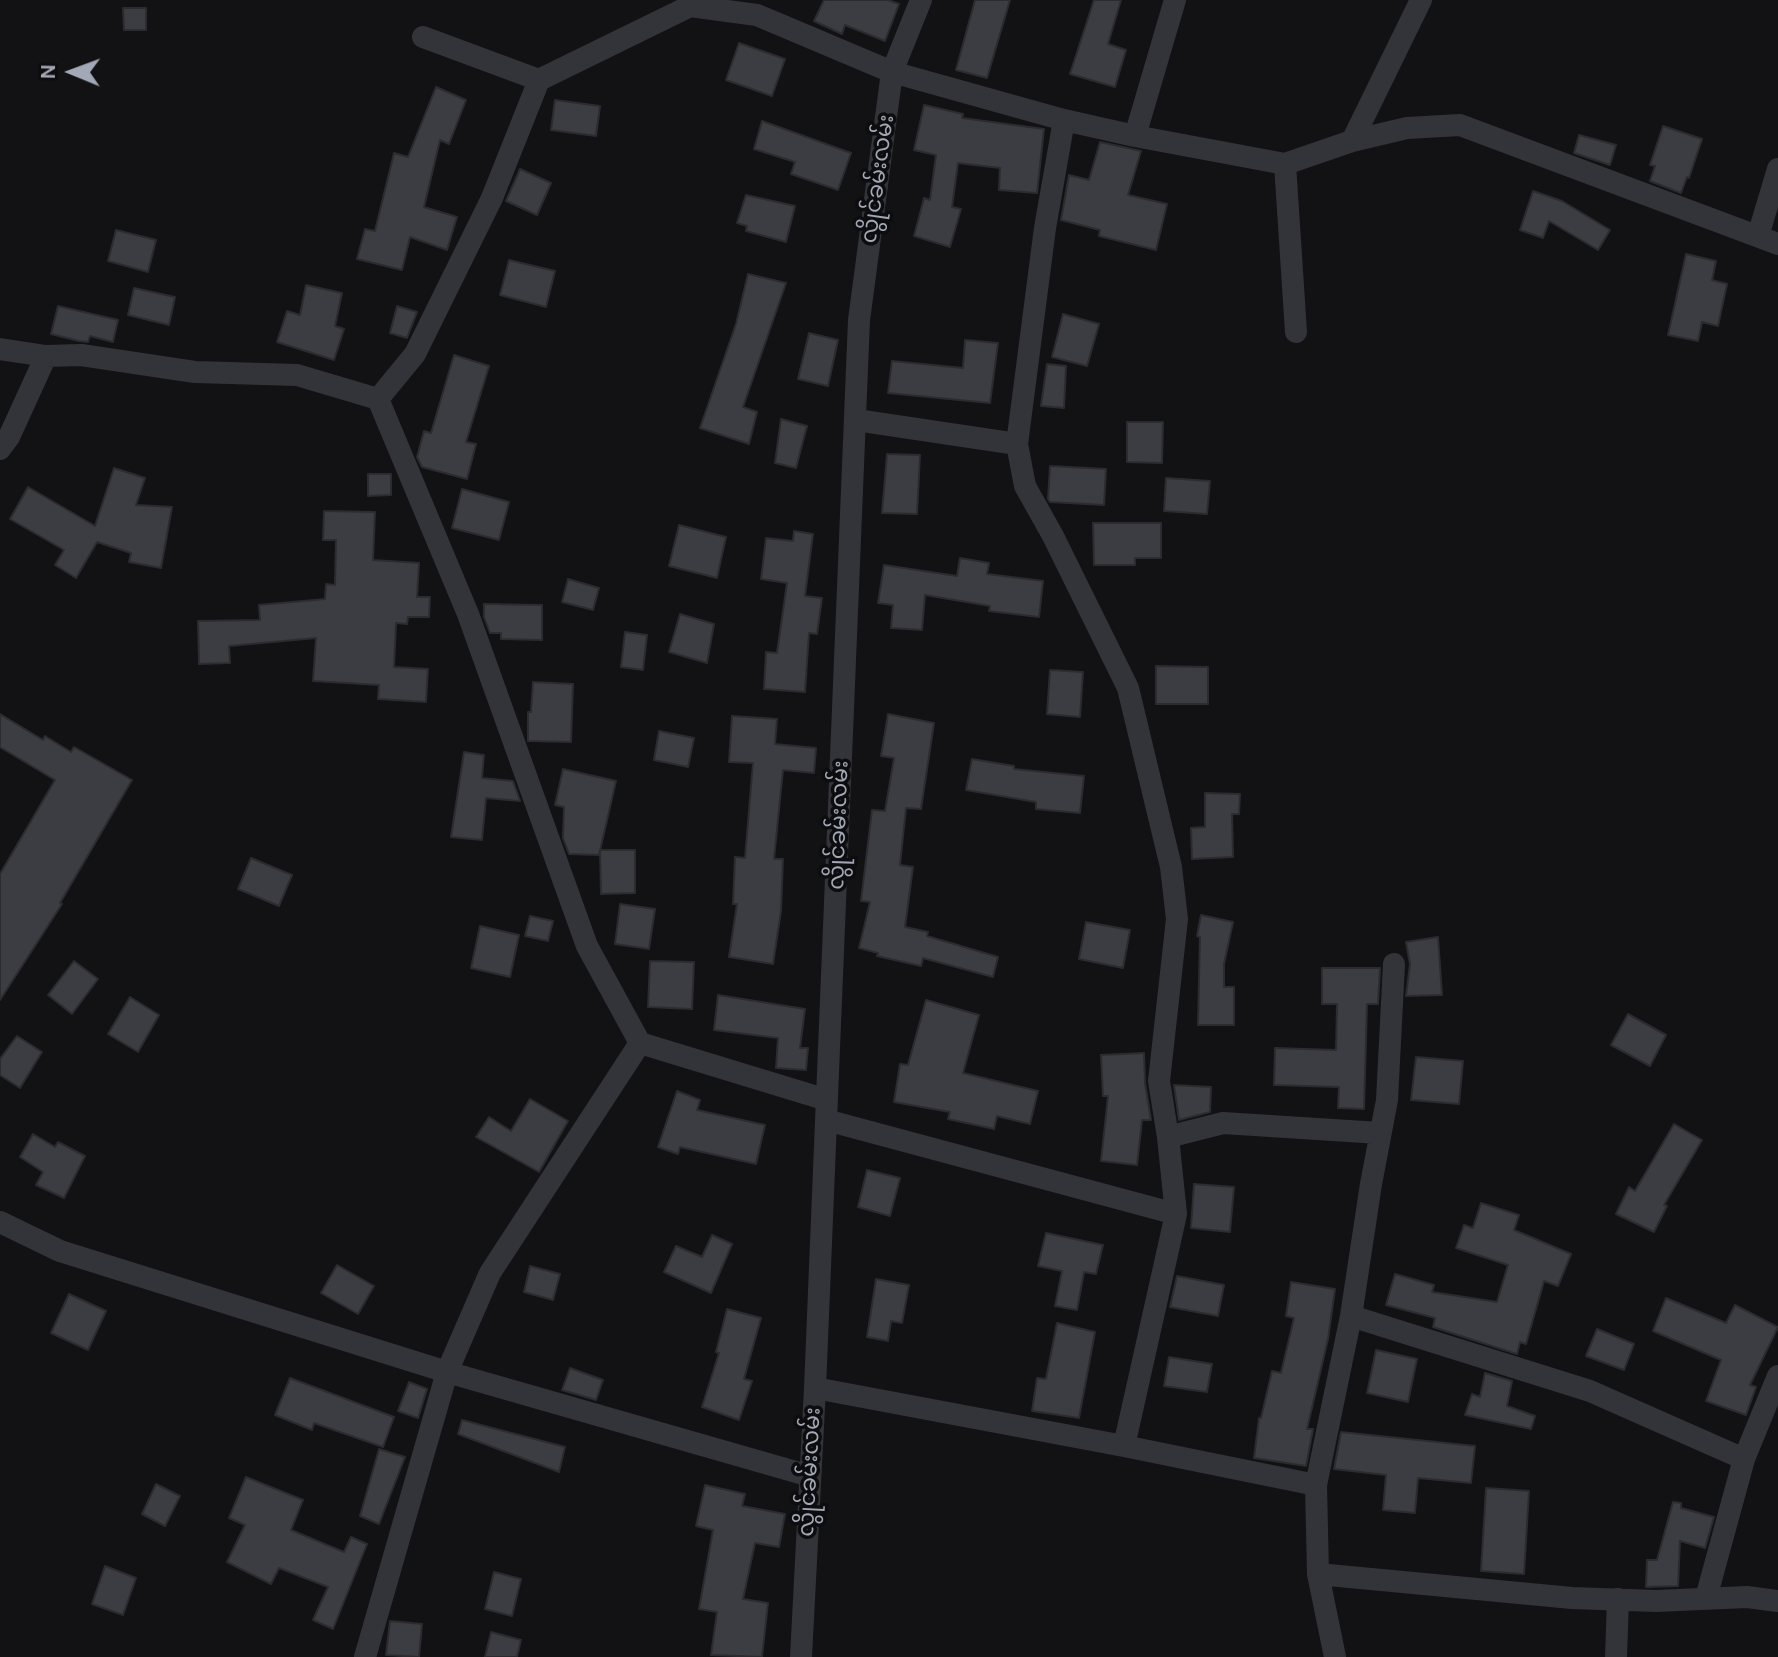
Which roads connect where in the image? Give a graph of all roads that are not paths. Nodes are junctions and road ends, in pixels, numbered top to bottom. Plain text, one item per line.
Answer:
1 (921, 0) edge
2 (1175, 0) edge
3 (1421, 0) edge
4 (690, 3) edge
5 (423, 37) dead end
6 (892, 72) junction
7 (539, 80) junction
8 (1064, 120) junction
9 (1135, 136) junction
10 (1352, 141) junction
11 (1285, 164) junction
12 (1778, 169) edge
13 (1768, 240) edge
14 (1296, 332) dead end
15 (0, 349) edge
16 (46, 356) junction
17 (378, 399) junction
18 (856, 420) junction
19 (1017, 444) junction
20 (0, 449) edge
21 (1394, 964) dead end
22 (640, 1043) junction
23 (826, 1110) junction
24 (1380, 1133) junction
25 (1168, 1137) junction
26 (1176, 1214) junction
27 (0, 1222) edge
28 (1351, 1316) junction
29 (447, 1372) junction
30 (1778, 1376) edge
31 (815, 1388) junction
32 (1124, 1446) junction
33 (1744, 1459) junction
34 (810, 1476) junction
35 (1316, 1485) junction
36 (1318, 1574) junction
37 (1706, 1598) junction
38 (1618, 1599) junction
39 (1778, 1601) edge
40 (365, 1657) edge
41 (801, 1657) edge
42 (1335, 1657) edge
43 (1616, 1657) edge

1 - 6 street, လွိုင်ခမ်းလမ်း
2 - 9 street
3 - 10 street
4 - 6 street
4 - 7 street
5 - 7 street
6 - 8 street
6 - 18 street, လွိုင်ခမ်းလမ်း
7 - 17 street
8 - 9 street
8 - 19 street
9 - 11 street
10 - 11 street
10 - 13 street
11 - 14 street
12 - 13 street
15 - 16 street
16 - 17 street
16 - 20 street
17 - 22 street
18 - 19 street
18 - 23 street, လွိုင်ခမ်းလမ်း
19 - 25 street
21 - 24 street
22 - 23 street
22 - 29 street
23 - 26 street
23 - 31 street, လွိုင်ခမ်းလမ်း
24 - 25 street
24 - 28 street
25 - 26 street
26 - 32 street
27 - 29 street
28 - 33 street
28 - 35 street
29 - 34 street
29 - 40 street
30 - 33 street
31 - 32 street
31 - 34 street, လွိုင်ခမ်းလမ်း
32 - 35 street
33 - 37 street
34 - 41 street, လွိုင်ခမ်းလမ်း
35 - 36 street
36 - 38 street
36 - 42 street
37 - 38 street
37 - 39 street
38 - 43 street

